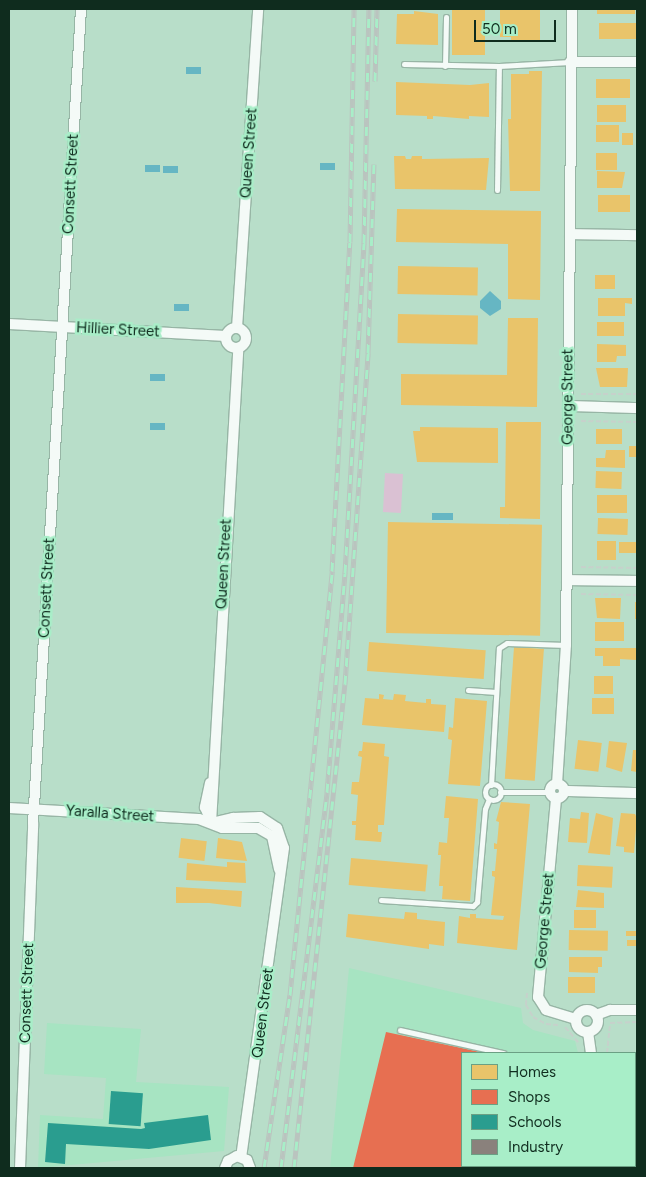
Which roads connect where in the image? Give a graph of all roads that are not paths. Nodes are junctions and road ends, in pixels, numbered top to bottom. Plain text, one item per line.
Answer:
1 (81, 9) edge
2 (258, 9) edge
3 (572, 9) edge
4 (446, 17) dead end
5 (570, 62) junction
6 (637, 62) edge
7 (404, 64) dead end
8 (445, 66) junction
9 (499, 66) junction
10 (497, 190) dead end
11 (570, 234) junction
12 (637, 235) edge
13 (9, 324) edge
14 (62, 327) junction
15 (237, 328) junction
16 (226, 336) junction
17 (238, 348) junction
18 (568, 406) junction
19 (637, 408) edge
20 (567, 580) junction
21 (637, 581) edge
22 (566, 645) junction
23 (468, 690) dead end
24 (496, 692) junction
25 (492, 784) junction
26 (557, 791) junction
27 (500, 792) junction
28 (637, 793) edge
29 (489, 799) junction
30 (9, 808) edge
31 (34, 809) junction
32 (211, 823) junction
33 (381, 900) dead end
34 (637, 1010) edge
35 (596, 1014) junction
36 (576, 1019) junction
37 (400, 1030) dead end
38 (588, 1032) junction
39 (498, 1052) edge
40 (591, 1052) edge
41 (241, 1156) junction
42 (20, 1168) edge
43 (223, 1168) edge
44 (250, 1168) edge

1 - 14 street, Consett Street
2 - 15 street, Queen Street
3 - 5 street, George Street
4 - 8 lane
5 - 6 street
5 - 9 lane
5 - 11 street, George Street
7 - 8 lane
8 - 9 lane
9 - 10 lane
11 - 12 street
11 - 18 street, George Street
13 - 14 street, Hillier Street
14 - 16 street, Hillier Street
14 - 31 street, Consett Street
15 - 16 street
15 - 17 street
16 - 17 street
17 - 32 street, Queen Street
18 - 19 street
18 - 20 street, George Street
20 - 21 street
20 - 22 street, George Street
22 - 24 lane
22 - 26 street, George Street
23 - 24 lane
24 - 25 lane
25 - 27 lane
25 - 29 lane
26 - 27 lane
26 - 28 street
26 - 36 street, George Street
27 - 29 lane
29 - 33 lane
30 - 31 street, Yaralla Street
31 - 32 street, Yaralla Street
31 - 42 street, Consett Street
32 - 41 street, Queen Street
34 - 35 street
35 - 36 street
35 - 38 street
36 - 38 street
37 - 39 lane
38 - 40 street
41 - 43 street
41 - 44 street

